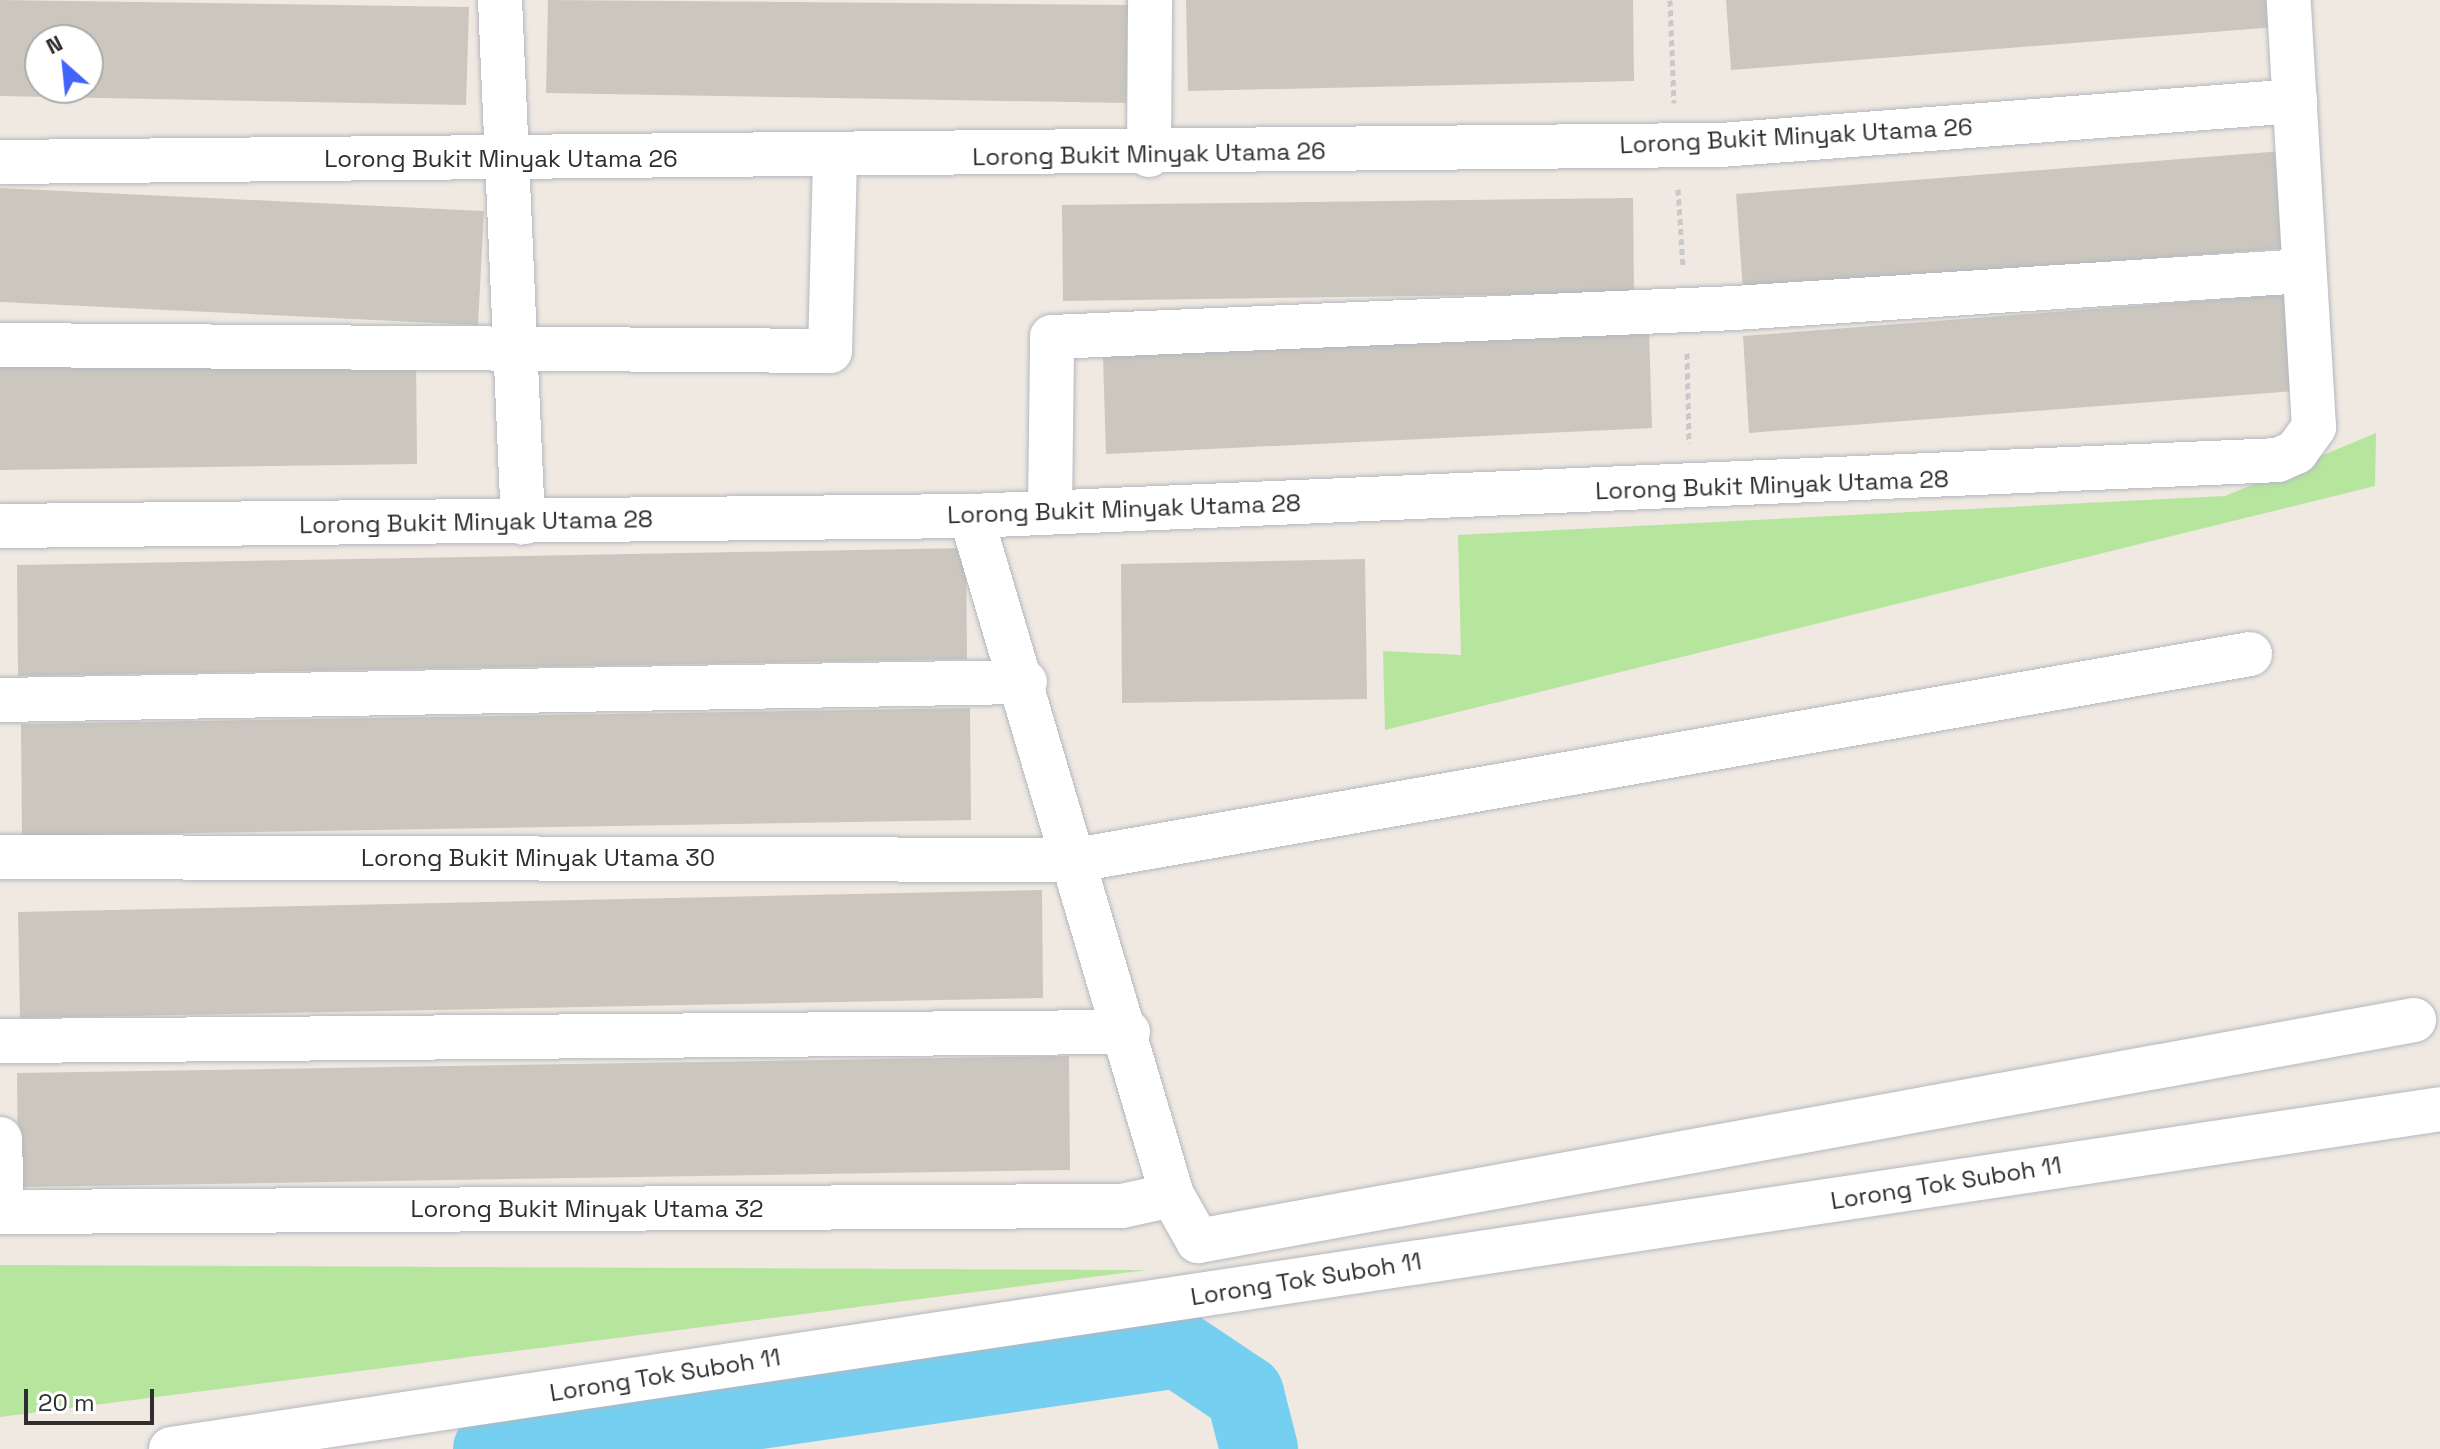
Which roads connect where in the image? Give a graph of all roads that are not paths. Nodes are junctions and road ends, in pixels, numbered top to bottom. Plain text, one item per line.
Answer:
1 (500, 0) edge
2 (1150, 0) edge
3 (2289, 0) edge
4 (2295, 101) junction
5 (1149, 155) junction
6 (507, 158) junction
7 (835, 159) junction
8 (0, 162) edge
9 (2304, 271) junction
10 (0, 345) edge
11 (517, 347) junction
12 (1050, 512) junction
13 (971, 516) junction
14 (523, 522) junction
15 (0, 526) edge
16 (2250, 654) dead end
17 (1025, 682) junction
18 (0, 700) edge
19 (0, 857) edge
20 (1076, 860) junction
21 (2414, 1020) dead end
22 (1128, 1032) junction
23 (0, 1041) edge
24 (2440, 1109) edge
25 (0, 1139) edge
26 (1172, 1195) junction
27 (1, 1212) edge
28 (171, 1449) edge

1 - 6 street
2 - 5 street
3 - 4 street, Lorong Bukit Minyak Utama 28
4 - 5 street, Lorong Bukit Minyak Utama 26
4 - 9 street, Lorong Bukit Minyak Utama 28
5 - 7 street, Lorong Bukit Minyak Utama 26
6 - 7 street, Lorong Bukit Minyak Utama 26
6 - 8 street, Lorong Bukit Minyak Utama 26
6 - 11 street
7 - 11 street
9 - 12 street
9 - 12 street, Lorong Bukit Minyak Utama 28
10 - 11 street
11 - 14 street
12 - 13 street, Lorong Bukit Minyak Utama 28
13 - 14 street, Lorong Bukit Minyak Utama 28
13 - 17 street
14 - 15 street, Lorong Bukit Minyak Utama 28
16 - 20 street, Lorong Bukit Minyak Utama 30
17 - 18 street
17 - 20 street
19 - 20 street, Lorong Bukit Minyak Utama 30
20 - 22 street
21 - 26 street
22 - 23 street
22 - 26 street
24 - 28 street, Lorong Tok Suboh 11
25 - 27 street
26 - 27 street, Lorong Bukit Minyak Utama 32

